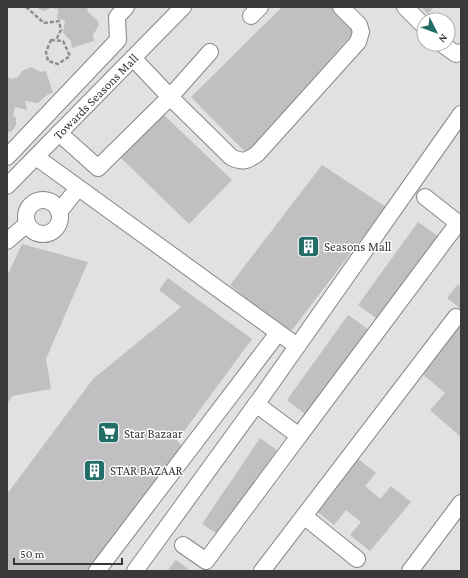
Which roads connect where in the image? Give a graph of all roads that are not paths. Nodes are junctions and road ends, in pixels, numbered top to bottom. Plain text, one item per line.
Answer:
1 (126, 7) edge
2 (183, 7) edge
3 (341, 7) edge
4 (405, 7) edge
5 (416, 18) edge
6 (210, 52) dead end
7 (133, 58) junction
8 (170, 97) junction
9 (461, 114) edge
10 (59, 133) junction
11 (7, 157) edge
12 (36, 157) junction
13 (7, 186) edge
14 (78, 188) junction
15 (424, 197) dead end
16 (59, 212) junction
17 (27, 224) junction
18 (7, 241) edge
19 (456, 317) dead end
20 (278, 333) junction
21 (297, 346) junction
22 (256, 404) junction
23 (299, 436) junction
24 (461, 503) edge
25 (304, 516) junction
26 (183, 545) dead end
27 (357, 559) dead end
28 (97, 571) edge
29 (136, 571) edge
30 (262, 571) edge
31 (410, 571) edge

1 - 11 street
2 - 7 street, Towards Seasons Mall
3 - 8 street
4 - 5 street
6 - 8 street
7 - 8 street
7 - 10 street, Towards Seasons Mall
8 - 10 street
9 - 21 street
10 - 12 street, Towards Seasons Mall
12 - 13 street, Towards Seasons Mall
12 - 14 street
14 - 16 street
14 - 20 street
15 - 23 street
16 - 17 street
16 - 17 street
17 - 18 street
19 - 25 street
20 - 21 street
20 - 28 street
21 - 22 street
22 - 23 street
22 - 29 street
23 - 26 street
24 - 31 street
25 - 27 street
25 - 30 street

